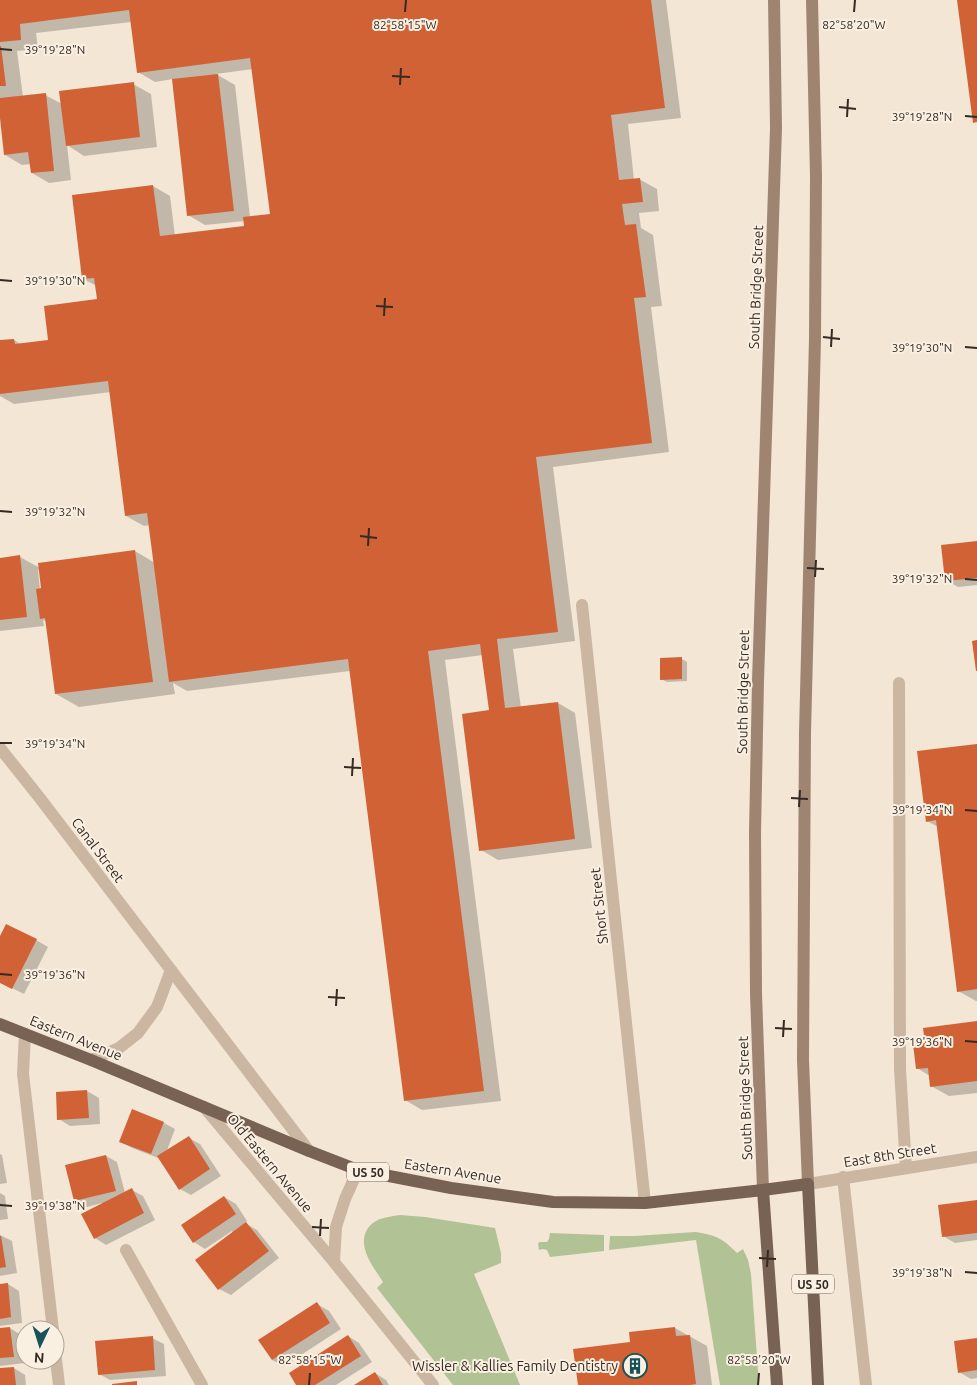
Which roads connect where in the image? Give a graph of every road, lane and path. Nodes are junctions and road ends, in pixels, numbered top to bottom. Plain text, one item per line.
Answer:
1 (774, 0) edge
2 (812, 0) edge
3 (582, 605) dead end
4 (899, 682) dead end
5 (0, 748) edge
6 (171, 970) junction
7 (0, 1024) edge
8 (25, 1034) junction
9 (91, 1060) junction
10 (204, 1107) junction
11 (309, 1151) junction
12 (977, 1157) edge
13 (906, 1168) junction
14 (358, 1170) junction
15 (843, 1177) junction
16 (808, 1184) junction
17 (763, 1190) junction
18 (645, 1204) junction
19 (126, 1250) dead end
20 (334, 1262) junction
21 (51, 1320) edge
22 (57, 1370) edge
23 (59, 1385) edge
24 (202, 1385) edge
25 (433, 1385) edge
26 (777, 1385) edge
27 (818, 1385) edge
28 (866, 1385) edge

1 - 17 main road, South Bridge Street
2 - 16 main road
3 - 18 street, Short Street
4 - 13 street
5 - 6 street, Canal Street
6 - 9 street
6 - 11 street, Canal Street
7 - 8 main road, Eastern Avenue / US 50
8 - 9 main road, Eastern Avenue / US 50
8 - 21 street
9 - 10 main road, Eastern Avenue / US 50
10 - 11 main road, Eastern Avenue / US 50
10 - 20 street, Old Eastern Avenue
11 - 14 main road, Eastern Avenue / US 50
12 - 13 street, East 8th Street
13 - 15 street, East 8th Street
14 - 18 main road, Eastern Avenue / US 50
14 - 20 street
15 - 16 street, East 8th Street
15 - 28 street
16 - 17 main road, Eastern Avenue / US 50
16 - 27 main road, US 50
17 - 18 main road, Eastern Avenue / US 50
17 - 26 main road, South Bridge Street
19 - 24 street
20 - 25 street, Old Eastern Avenue
22 - 23 street

